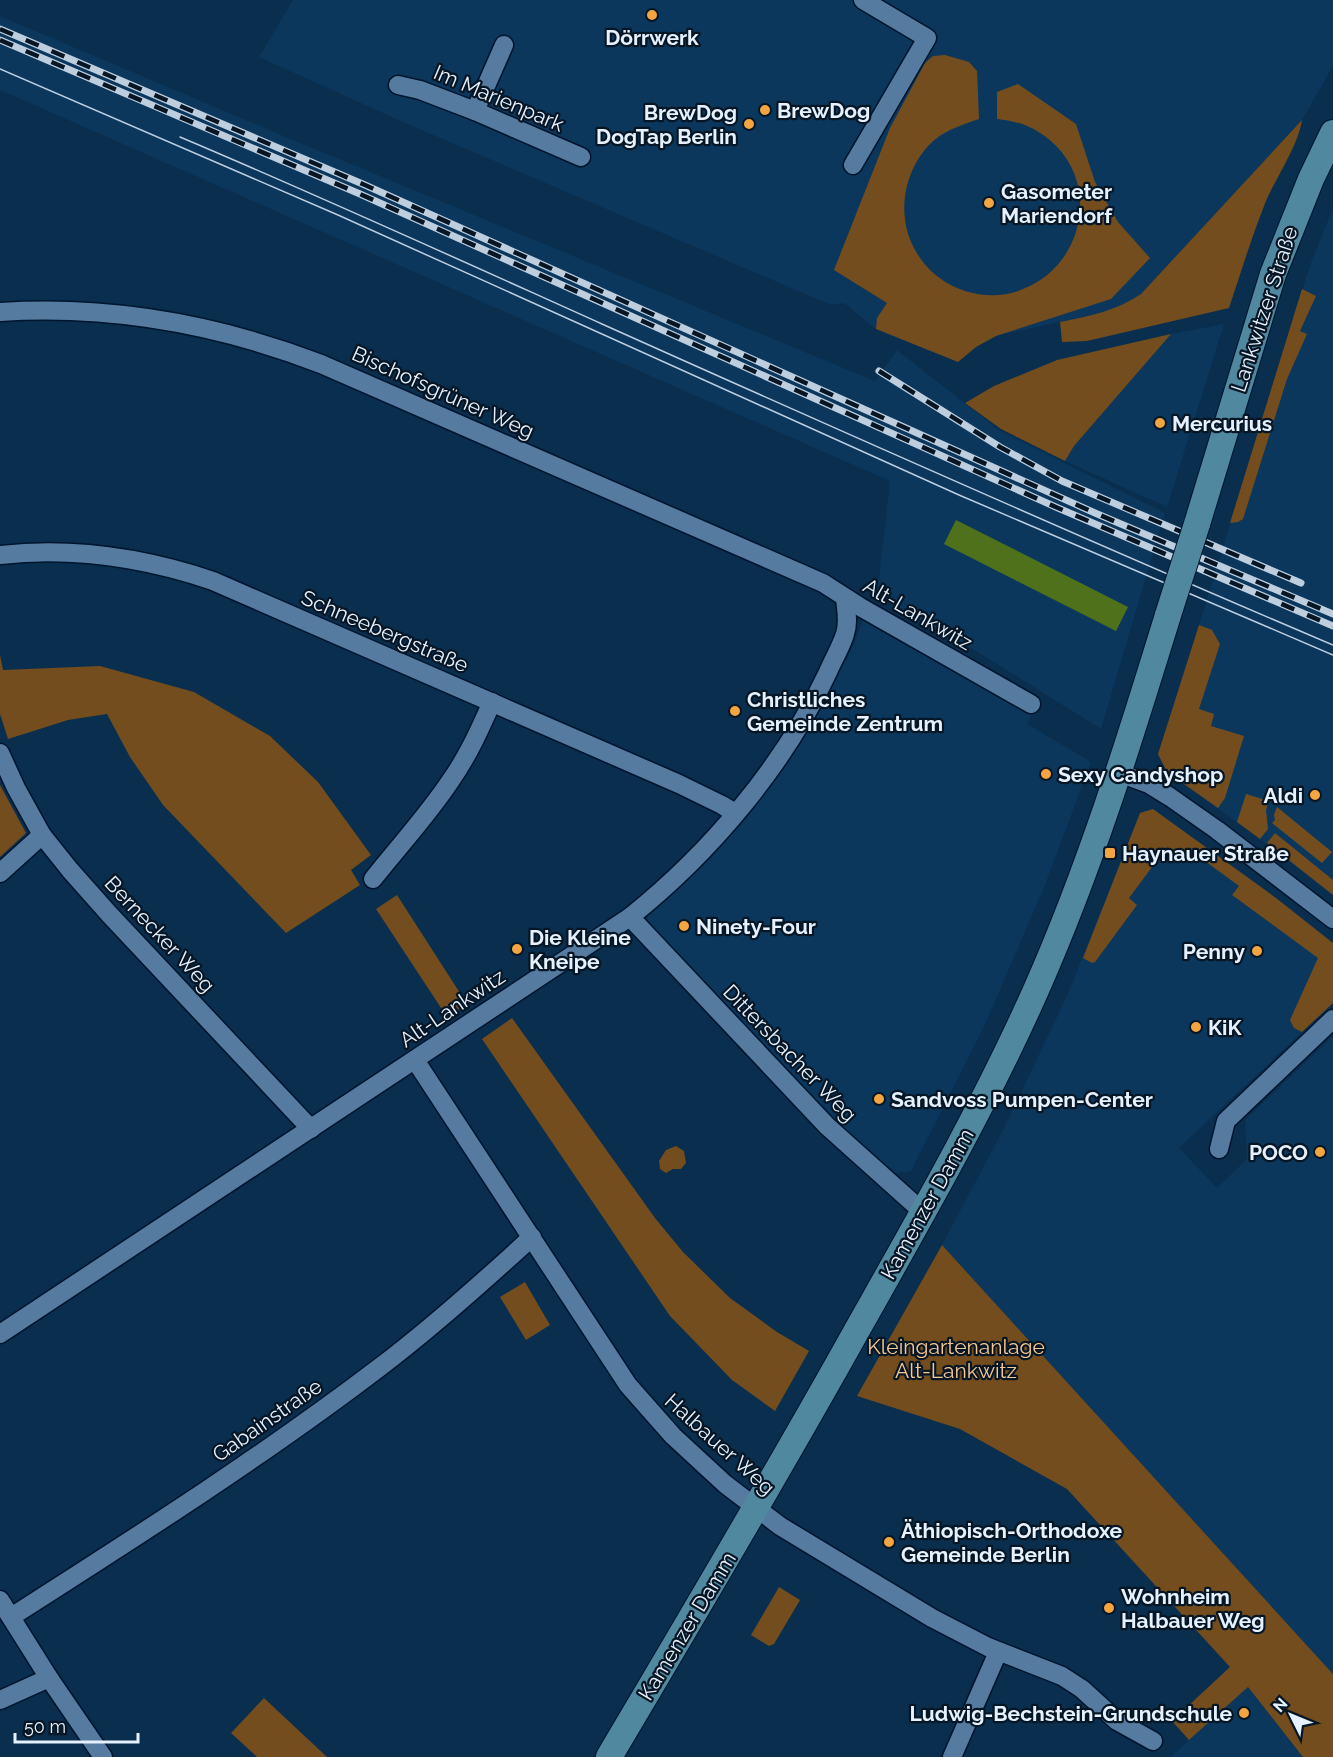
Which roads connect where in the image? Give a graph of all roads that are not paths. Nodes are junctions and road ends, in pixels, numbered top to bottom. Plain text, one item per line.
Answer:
1 (863, 0) edge
2 (504, 45) dead end
3 (398, 85) dead end
4 (475, 111) junction
5 (1333, 133) edge
6 (581, 157) dead end
7 (853, 165) dead end
8 (0, 312) edge
9 (0, 555) edge
10 (845, 598) junction
11 (1168, 615) joint
12 (492, 702) junction
13 (1030, 704) dead end
14 (0, 753) edge
15 (1119, 773) junction
16 (735, 813) junction
17 (42, 834) junction
18 (0, 873) edge
19 (373, 879) dead end
20 (630, 917) junction
21 (1333, 919) edge
22 (1333, 1019) edge
23 (416, 1060) junction
24 (311, 1129) junction
25 (1219, 1149) dead end
26 (924, 1213) junction
27 (532, 1237) junction
28 (0, 1334) edge
29 (756, 1509) junction
30 (0, 1600) edge
31 (11, 1617) junction
32 (998, 1652) junction
33 (49, 1678) junction
34 (0, 1700) edge
35 (1153, 1741) dead end
36 (103, 1757) edge
37 (609, 1757) edge
38 (952, 1757) edge

1 - 7 street
2 - 4 street
3 - 4 street, Im Marienpark
4 - 6 street, Im Marienpark
5 - 11 main road, Lankwitzer Straße, bridge
8 - 10 street, Bischofsgrüner Weg
9 - 12 street, Schneebergstraße
10 - 13 street, Alt-Lankwitz
10 - 16 street, Alt-Lankwitz
11 - 15 main road, Kamenzer Damm
12 - 16 street, Schneebergstraße
12 - 19 street
14 - 17 street, Bernecker Weg
15 - 21 street
15 - 26 main road, Kamenzer Damm
16 - 20 street, Alt-Lankwitz
17 - 18 street
17 - 24 street, Bernecker Weg
20 - 23 street, Alt-Lankwitz
20 - 26 street, Dittersbacher Weg
22 - 25 street
23 - 24 street, Alt-Lankwitz
23 - 27 street, Halbauer Weg
24 - 28 street, Alt-Lankwitz
26 - 29 main road, Kamenzer Damm
27 - 29 street, Halbauer Weg
27 - 31 street, Gabainstraße
29 - 32 street, Halbauer Weg
29 - 37 main road, Kamenzer Damm
30 - 31 street
31 - 33 street
32 - 35 street, Halbauer Weg
32 - 38 street
33 - 34 street
33 - 36 street

